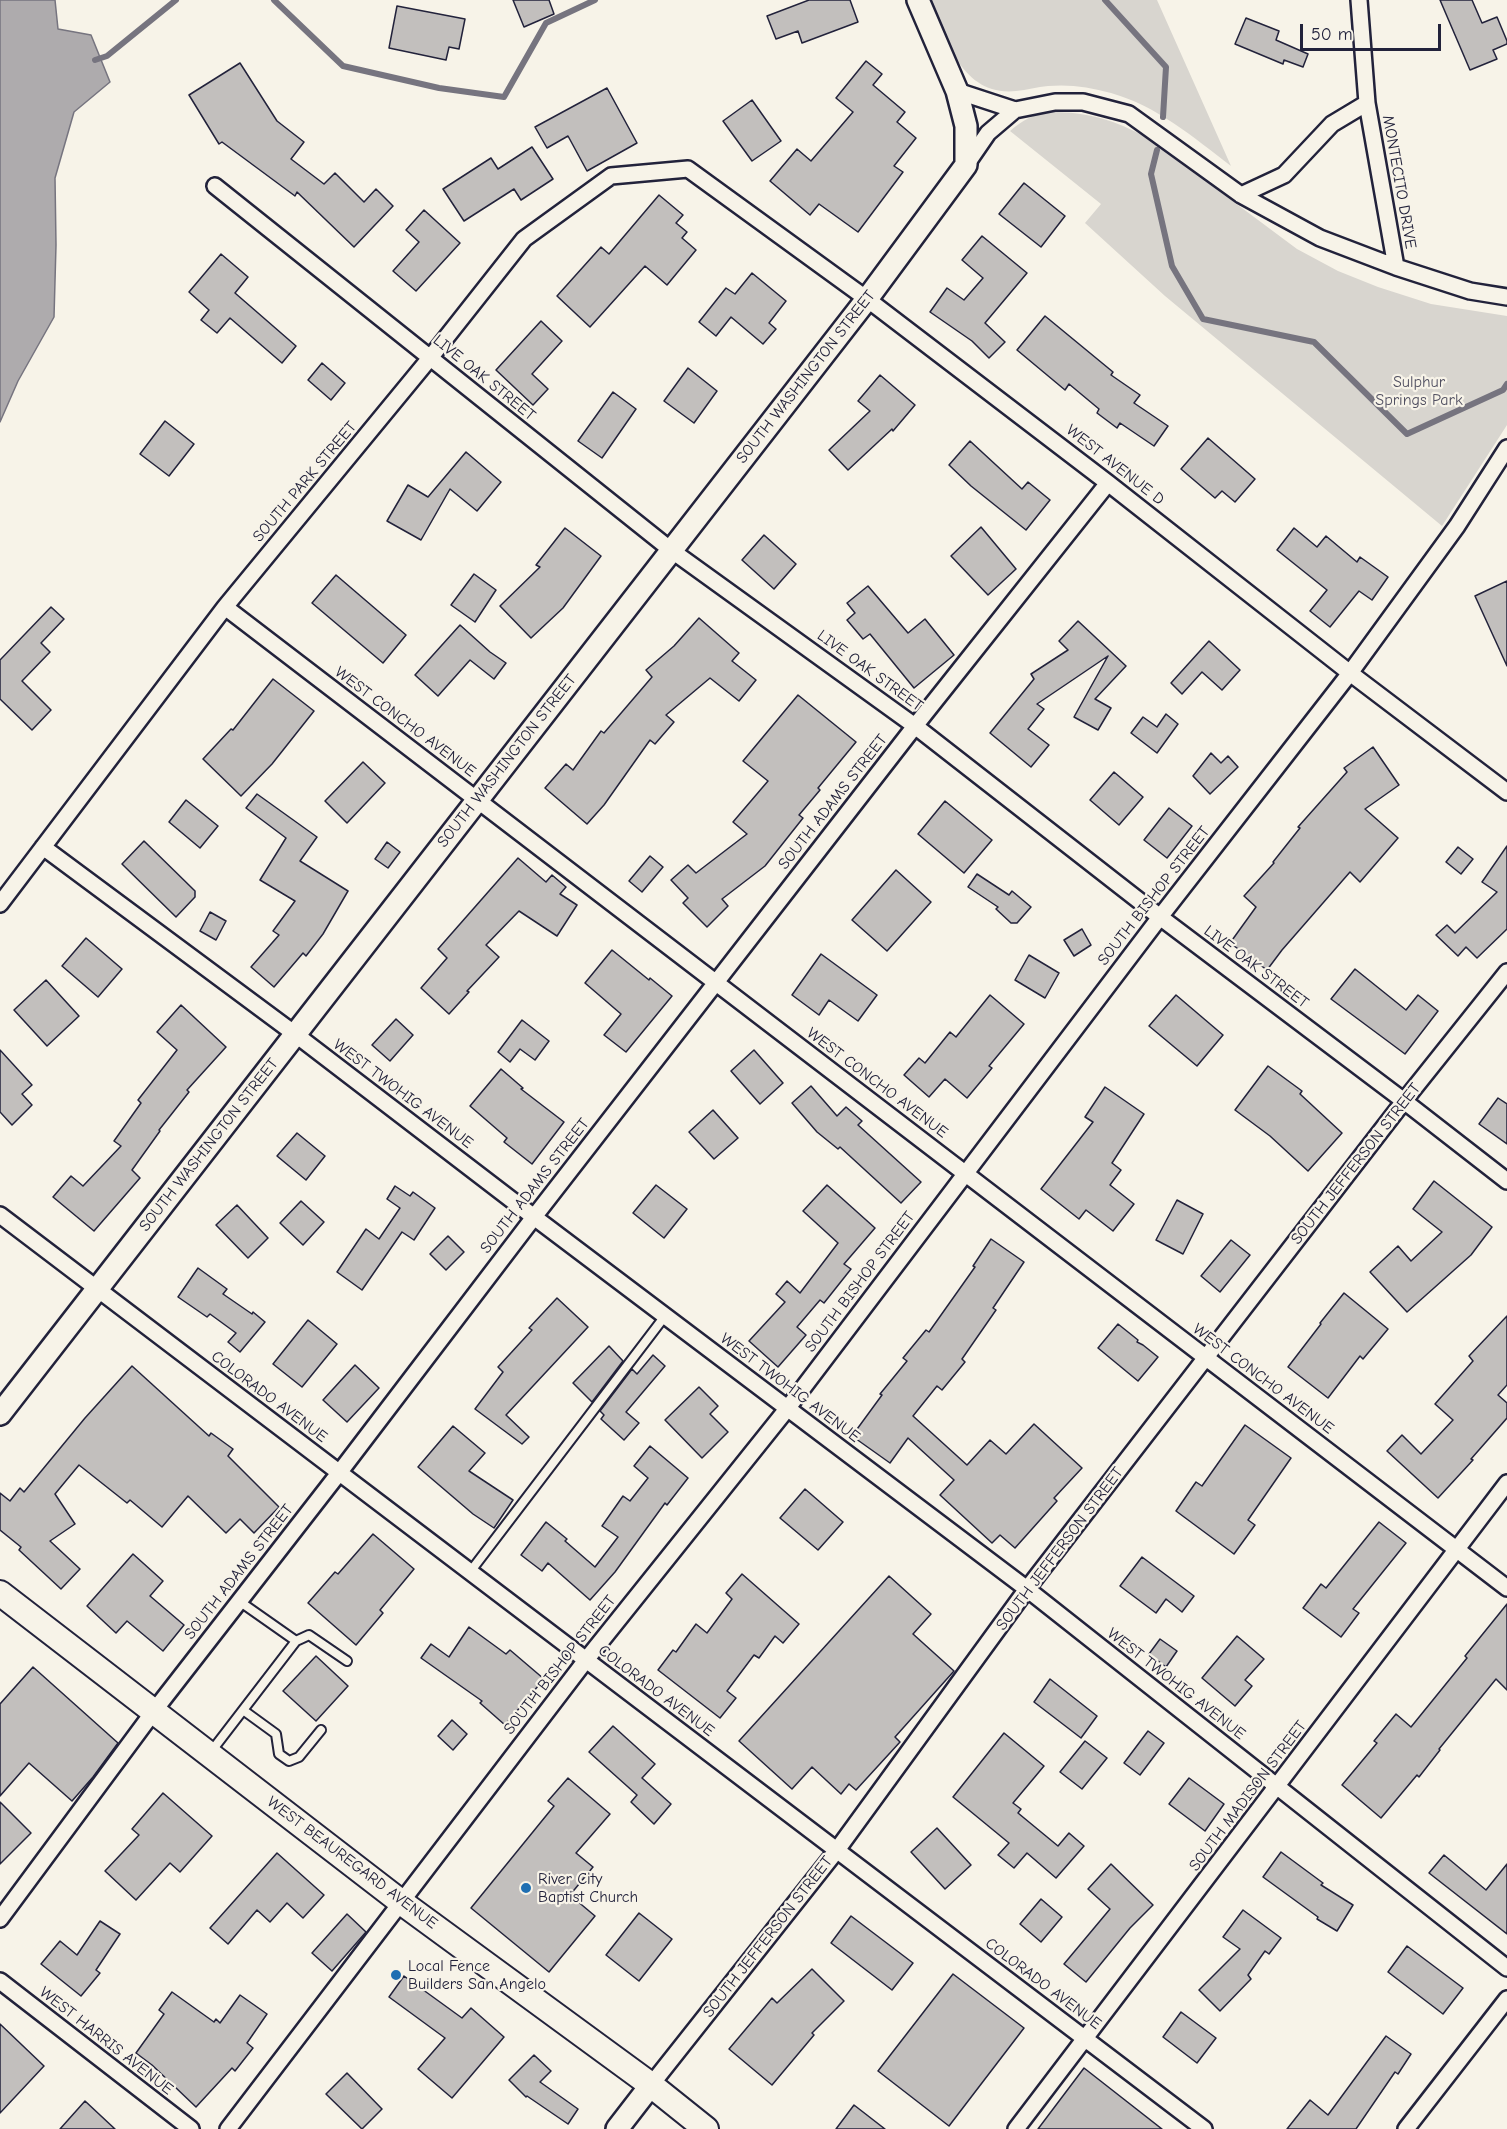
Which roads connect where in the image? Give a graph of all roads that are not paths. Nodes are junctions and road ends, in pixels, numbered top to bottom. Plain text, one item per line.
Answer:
1 (918, 0) edge
2 (1359, 0) edge
3 (957, 91) junction
4 (1367, 103) junction
5 (1015, 110) junction
6 (966, 165) junction
7 (696, 174) joint
8 (215, 186) dead end
9 (1241, 195) junction
10 (1396, 267) junction
11 (1507, 297) edge
12 (867, 299) junction
13 (430, 358) junction
14 (1507, 448) edge
15 (1108, 483) junction
16 (671, 550) junction
17 (225, 607) junction
18 (1350, 673) junction
19 (915, 726) junction
20 (1507, 792) edge
21 (477, 800) junction
22 (44, 847) junction
23 (0, 904) edge
24 (1160, 917) junction
25 (1507, 972) edge
26 (716, 983) junction
27 (295, 1034) junction
28 (1404, 1101) junction
29 (965, 1173) junction
30 (1507, 1181) edge
31 (0, 1215) edge
32 (534, 1217) junction
33 (97, 1289) junction
34 (665, 1316) junction
35 (1207, 1358) junction
36 (787, 1409) junction
37 (0, 1414) edge
38 (339, 1473) junction
39 (1507, 1483) edge
40 (1457, 1550) junction
41 (470, 1572) junction
42 (1507, 1588) edge
43 (1028, 1589) junction
44 (0, 1593) edge
45 (239, 1601) junction
46 (296, 1641) junction
47 (586, 1660) junction
48 (347, 1661) dead end
49 (243, 1710) junction
50 (154, 1711) junction
51 (321, 1730) dead end
52 (209, 1754) junction
53 (1278, 1787) junction
54 (837, 1850) junction
55 (401, 1902) junction
56 (0, 1919) edge
57 (1507, 1968) edge
58 (0, 1981) edge
59 (1507, 1999) edge
60 (1085, 2039) junction
61 (651, 2085) junction
62 (191, 2129) edge
63 (228, 2129) edge
64 (617, 2129) edge
65 (706, 2129) edge
66 (1016, 2129) edge
67 (1204, 2129) edge
68 (1406, 2129) edge

1 - 3 street
2 - 4 street, MONTECITO DRIVE
3 - 5 street
3 - 6 street
4 - 9 street, MONTECITO DRIVE
4 - 10 street, MONTECITO DRIVE
5 - 6 street
5 - 9 street
6 - 12 street, SOUTH WASHINGTON STREET
7 - 12 street, WEST AVENUE D
7 - 13 street, SOUTH PARK STREET
8 - 13 street, LIVE OAK STREET
9 - 10 street
10 - 11 street
12 - 15 street, WEST AVENUE D
12 - 16 street, SOUTH WASHINGTON STREET
13 - 16 street, LIVE OAK STREET
13 - 17 street, SOUTH PARK STREET
14 - 18 street, SOUTH BISHOP STREET
15 - 18 street, WEST AVENUE D
15 - 19 street, SOUTH ADAMS STREET
16 - 19 street, LIVE OAK STREET
16 - 21 street, SOUTH WASHINGTON STREET
17 - 21 street, WEST CONCHO AVENUE
17 - 22 street, SOUTH PARK STREET
18 - 20 street, WEST AVENUE D
18 - 24 street, SOUTH BISHOP STREET
19 - 24 street, LIVE OAK STREET
19 - 26 street, SOUTH ADAMS STREET
21 - 26 street, WEST CONCHO AVENUE
21 - 27 street, SOUTH WASHINGTON STREET
22 - 23 street, SOUTH PARK STREET
22 - 27 street, WEST TWOHIG AVENUE
24 - 28 street, LIVE OAK STREET
24 - 29 street, SOUTH BISHOP STREET
25 - 28 street, SOUTH JEFFERSON STREET
26 - 29 street, WEST CONCHO AVENUE
26 - 32 street, SOUTH ADAMS STREET
27 - 32 street, WEST TWOHIG AVENUE
27 - 33 street, SOUTH WASHINGTON STREET
28 - 30 street, LIVE OAK STREET
28 - 35 street, SOUTH JEFFERSON STREET
29 - 35 street, WEST CONCHO AVENUE
29 - 36 street, SOUTH BISHOP STREET
31 - 33 street, COLORADO AVENUE
32 - 34 street, WEST TWOHIG AVENUE
32 - 38 street, SOUTH ADAMS STREET
33 - 37 street, SOUTH WASHINGTON STREET
33 - 38 street, COLORADO AVENUE
34 - 36 street, WEST TWOHIG AVENUE
34 - 41 lane
35 - 40 street, WEST CONCHO AVENUE
35 - 43 street, SOUTH JEFFERSON STREET
36 - 43 street, WEST TWOHIG AVENUE
36 - 47 street, SOUTH BISHOP STREET
38 - 41 street, COLORADO AVENUE
38 - 45 street, SOUTH ADAMS STREET
39 - 40 street, SOUTH MADISON STREET
40 - 42 street, WEST CONCHO AVENUE
40 - 53 street, SOUTH MADISON STREET
41 - 47 street, COLORADO AVENUE
43 - 53 street, WEST TWOHIG AVENUE
43 - 54 street, SOUTH JEFFERSON STREET
44 - 50 main road, WEST BEAUREGARD AVENUE
45 - 46 lane
45 - 50 street, SOUTH ADAMS STREET
46 - 48 lane
46 - 49 lane
47 - 54 street, COLORADO AVENUE
47 - 55 street, SOUTH BISHOP STREET
49 - 51 lane
49 - 52 lane
50 - 52 main road, WEST BEAUREGARD AVENUE
50 - 56 street, SOUTH ADAMS STREET
52 - 55 main road, WEST BEAUREGARD AVENUE
53 - 57 street, WEST TWOHIG AVENUE
53 - 60 street, SOUTH MADISON STREET
54 - 60 street, COLORADO AVENUE
54 - 61 street, SOUTH JEFFERSON STREET
55 - 61 main road, WEST BEAUREGARD AVENUE
55 - 63 street, SOUTH BISHOP STREET
58 - 62 street, WEST HARRIS AVENUE
59 - 68 street
60 - 66 street, SOUTH MADISON STREET
60 - 67 street, COLORADO AVENUE
61 - 64 street, SOUTH JEFFERSON STREET
61 - 65 main road, WEST BEAUREGARD AVENUE

